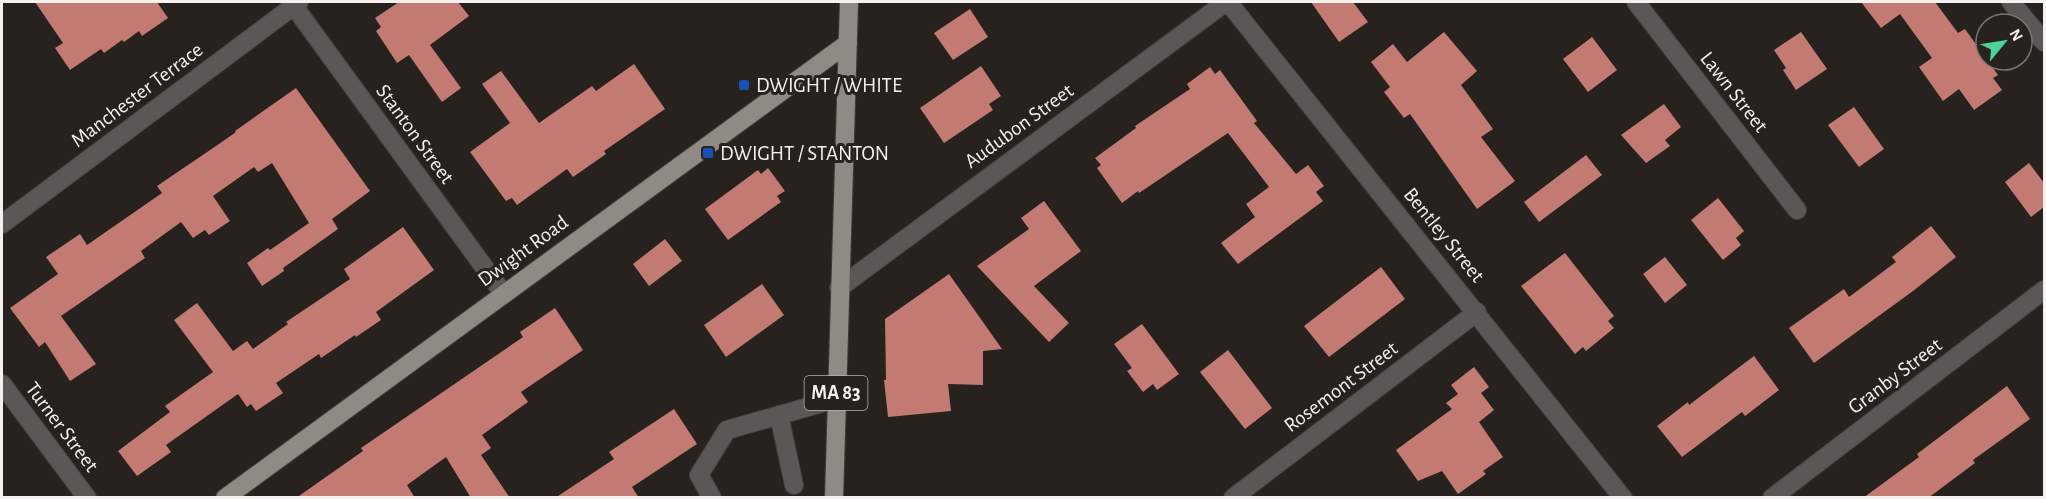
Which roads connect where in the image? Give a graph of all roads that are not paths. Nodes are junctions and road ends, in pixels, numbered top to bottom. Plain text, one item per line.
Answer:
1 (849, 2) edge
2 (1227, 2) edge
3 (1636, 2) edge
4 (2011, 2) edge
5 (295, 3) edge
6 (2044, 42) edge
7 (848, 43) junction
8 (1797, 210) dead end
9 (2, 224) edge
10 (839, 288) junction
11 (2044, 290) edge
12 (503, 293) junction
13 (1477, 312) junction
14 (2, 384) edge
15 (836, 399) junction
16 (779, 415) junction
17 (794, 485) dead end
18 (87, 498) edge
19 (225, 498) edge
20 (712, 498) edge
21 (834, 498) edge
22 (1233, 498) edge
23 (1623, 498) edge
24 (1772, 498) edge

1 - 7 main road, MA 83
2 - 10 street, Audubon Street
2 - 13 street, Bentley Street
3 - 8 street, Lawn Street
4 - 6 street
5 - 9 street, Manchester Terrace
5 - 12 street, Stanton Street
7 - 10 main road, MA 83
7 - 12 main road, Dwight Road
10 - 15 main road, MA 83
11 - 24 street, Granby Street
12 - 19 main road, Dwight Road
13 - 22 street, Rosemont Street
13 - 23 street, Bentley Street
14 - 18 street, Turner Street
15 - 16 street
15 - 21 main road, MA 83
16 - 17 street
16 - 20 street

